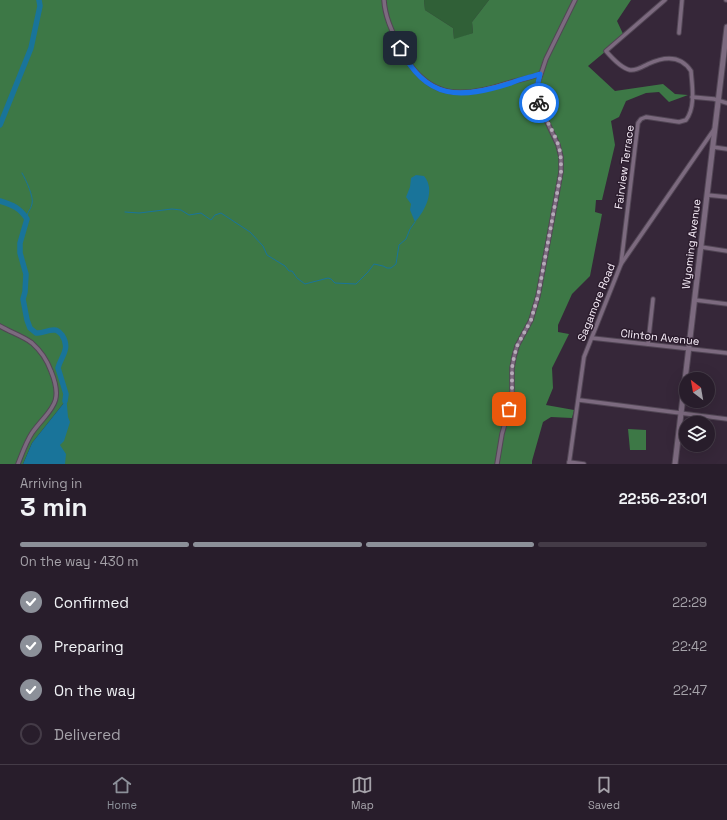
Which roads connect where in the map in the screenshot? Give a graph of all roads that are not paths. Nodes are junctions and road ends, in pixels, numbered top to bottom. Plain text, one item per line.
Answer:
1 (384, 0) edge
2 (575, 0) edge
3 (665, 0) edge
4 (682, 0) edge
5 (727, 27) edge
6 (679, 33) dead end
7 (726, 52) edge
8 (538, 74) junction
9 (692, 97) junction
10 (718, 101) junction
11 (727, 103) edge
12 (715, 127) junction
13 (713, 147) junction
14 (727, 149) edge
15 (707, 195) junction
16 (727, 197) edge
17 (701, 247) junction
18 (727, 251) edge
19 (621, 264) junction
20 (653, 299) dead end
21 (695, 300) junction
22 (727, 304) edge
23 (0, 326) edge
24 (592, 338) junction
25 (648, 344) junction
26 (689, 349) junction
27 (727, 353) edge
28 (579, 400) junction
29 (682, 413) junction
30 (727, 419) edge
31 (569, 463) edge
32 (18, 464) edge
33 (497, 464) edge
34 (584, 464) edge
35 (675, 464) edge

1 - 8 street
2 - 8 street
3 - 9 street
4 - 6 street
5 - 7 main road, Wyoming Avenue
7 - 10 main road, Wyoming Avenue
8 - 33 street
9 - 10 street
9 - 19 street, Fairview Terrace
10 - 11 street
10 - 12 main road, Wyoming Avenue
12 - 13 main road, Wyoming Avenue
12 - 19 street, Sagamore Road
13 - 14 street
13 - 15 main road, Wyoming Avenue
15 - 16 street
15 - 17 main road, Wyoming Avenue
17 - 18 street
17 - 21 main road, Wyoming Avenue
19 - 24 street, Sagamore Road
20 - 25 street
21 - 22 street
21 - 26 main road, Wyoming Avenue
23 - 32 street
24 - 25 street, Clinton Avenue
24 - 28 street, Sagamore Road
25 - 26 street, Clinton Avenue
26 - 27 street, Clinton Avenue
26 - 29 main road, Wyoming Avenue
28 - 29 street
28 - 31 street, Sagamore Road
29 - 30 street
29 - 35 main road, Wyoming Avenue
31 - 34 street

